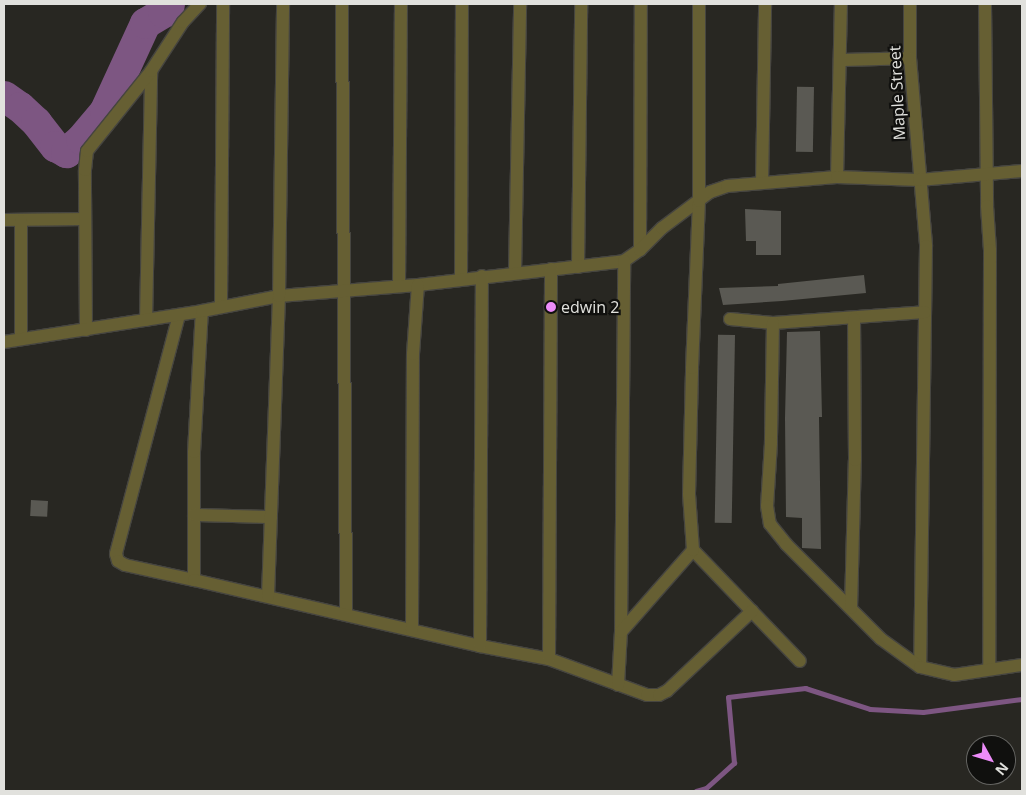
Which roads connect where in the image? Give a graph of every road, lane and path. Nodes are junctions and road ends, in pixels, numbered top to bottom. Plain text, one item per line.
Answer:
1 (200, 4) edge
2 (223, 4) edge
3 (283, 4) edge
4 (342, 4) edge
5 (401, 4) edge
6 (462, 4) edge
7 (520, 4) edge
8 (581, 4) edge
9 (641, 4) edge
10 (699, 4) edge
11 (765, 4) edge
12 (841, 4) edge
13 (910, 4) edge
14 (985, 4) edge
15 (910, 58) junction
16 (840, 60) junction
17 (151, 71) junction
18 (1022, 171) edge
19 (988, 173) junction
20 (837, 177) junction
21 (919, 180) junction
22 (762, 183) junction
23 (699, 201) junction
24 (85, 219) junction
25 (4, 220) edge
26 (21, 221) junction
27 (640, 250) junction
28 (624, 261) junction
29 (578, 267) junction
30 (551, 269) junction
31 (515, 272) junction
32 (482, 276) junction
33 (461, 279) junction
34 (418, 285) junction
35 (400, 286) junction
36 (343, 292) junction
37 (279, 296) junction
38 (221, 306) junction
39 (202, 311) junction
40 (925, 312) junction
41 (178, 314) junction
42 (730, 319) dead end
43 (854, 319) junction
44 (146, 320) junction
45 (773, 323) junction
46 (86, 330) junction
47 (21, 338) junction
48 (4, 342) edge
49 (194, 515) junction
50 (271, 517) junction
51 (693, 550) junction
52 (194, 580) junction
53 (268, 596) junction
54 (852, 608) junction
55 (752, 610) junction
56 (346, 614) junction
57 (412, 630) junction
58 (621, 632) junction
59 (480, 646) junction
60 (549, 660) junction
61 (800, 661) dead end
62 (1022, 665) edge
63 (920, 666) junction
64 (989, 669) junction
65 (618, 685) junction

1 - 17 street
2 - 38 street
3 - 37 street
4 - 36 street
5 - 35 street
6 - 33 street
7 - 31 street
8 - 29 street
9 - 27 street
10 - 23 street
11 - 22 street
12 - 16 street
13 - 15 street, Maple Street
14 - 19 street
15 - 16 street
15 - 21 street, Maple Street
16 - 20 street
17 - 24 street
17 - 44 street
18 - 19 street
19 - 21 street
19 - 64 street
20 - 21 street
20 - 22 street
21 - 40 street, Maple Street
22 - 23 street
23 - 27 street
23 - 51 street
24 - 26 street
24 - 46 street
25 - 26 street
26 - 47 street
27 - 28 street
28 - 29 street
28 - 58 street
29 - 30 street
30 - 31 street
30 - 60 street
31 - 32 street
32 - 33 street
32 - 59 street
33 - 34 street
34 - 35 street
34 - 57 street
35 - 36 street
36 - 37 street
36 - 56 street
37 - 38 street
37 - 50 street
38 - 39 street
39 - 41 street
39 - 49 street
40 - 43 street
40 - 63 street, Maple Street
41 - 44 street
41 - 52 street
42 - 45 street
43 - 45 street
43 - 54 street
44 - 46 street
45 - 54 street
46 - 47 street
47 - 48 street
49 - 50 street
49 - 52 street
50 - 53 street
51 - 55 street
51 - 58 street
52 - 53 street
53 - 56 street
54 - 63 street
55 - 61 street
55 - 65 street
56 - 57 street
57 - 59 street
58 - 65 street
59 - 60 street
60 - 65 street
62 - 64 street
63 - 64 street

